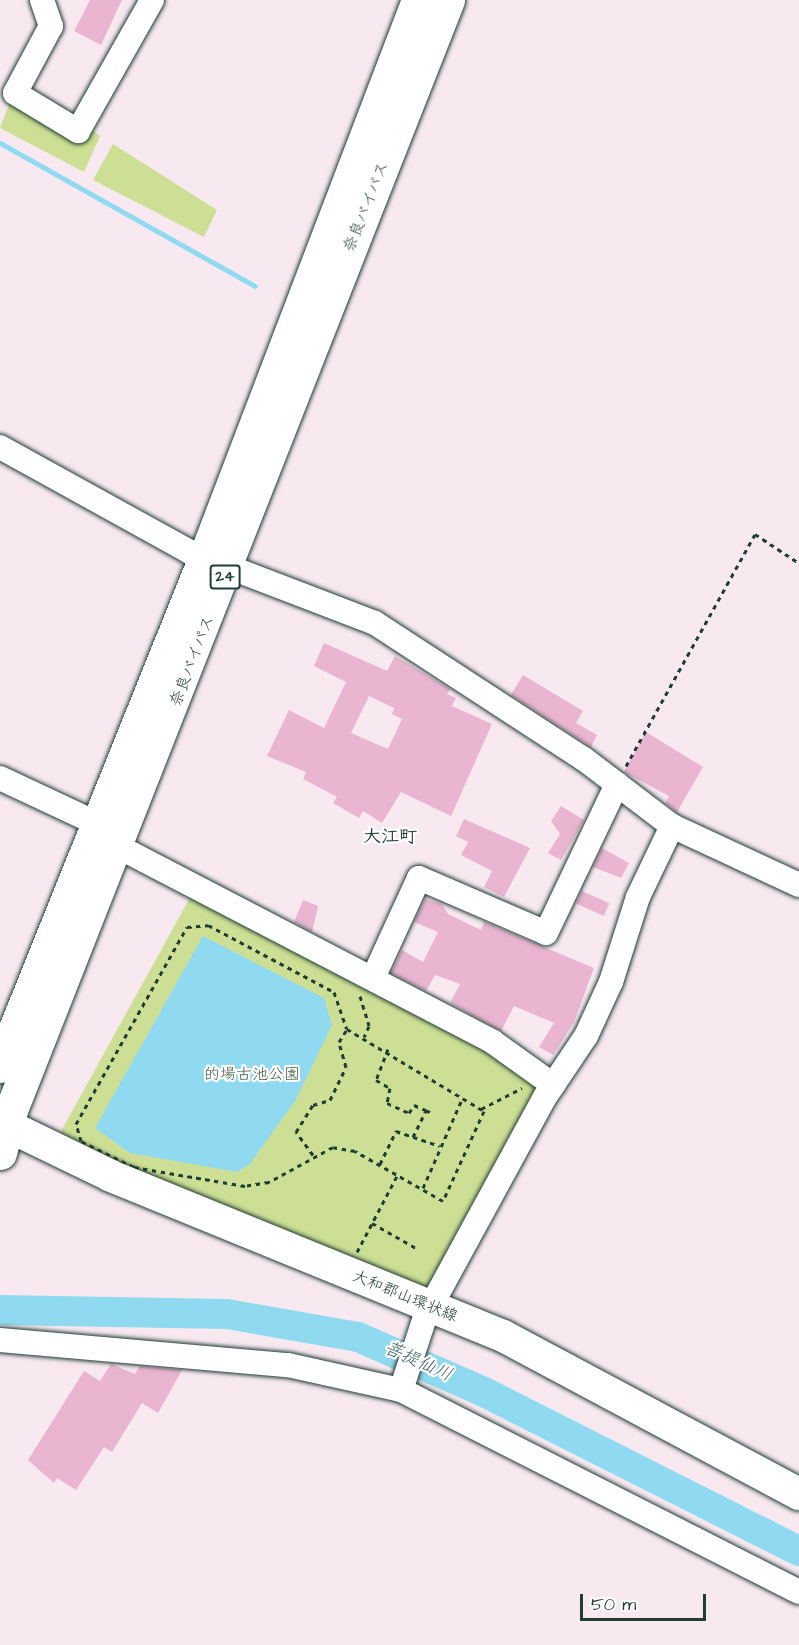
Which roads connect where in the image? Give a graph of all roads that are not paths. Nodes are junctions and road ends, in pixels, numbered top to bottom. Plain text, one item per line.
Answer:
1 (42, 0) edge
2 (152, 0) edge
3 (418, 0) edge
4 (448, 0) edge
5 (0, 447) edge
6 (215, 560) junction
7 (0, 778) edge
8 (617, 784) junction
9 (672, 826) junction
10 (106, 834) junction
11 (799, 885) edge
12 (365, 982) junction
13 (0, 1066) edge
14 (553, 1085) junction
15 (2, 1134) edge
16 (428, 1312) junction
17 (0, 1340) edge
18 (403, 1386) junction
19 (799, 1494) edge
20 (799, 1592) edge

1 - 2 street
3 - 6 highway, 奈良バイパス / 24
4 - 6 highway, 奈良バイパス / 24
5 - 6 street
6 - 8 street
6 - 10 highway, 奈良バイパス / 24
7 - 10 street
8 - 9 street
8 - 12 street
9 - 11 street
9 - 14 street
10 - 12 street
10 - 13 highway, 奈良バイパス / 24
10 - 15 highway, 奈良バイパス / 24
12 - 14 street
14 - 16 street
15 - 16 main road, 大和郡山環状線
16 - 18 street
16 - 19 main road, 大和郡山環状線
17 - 18 street
18 - 20 street

